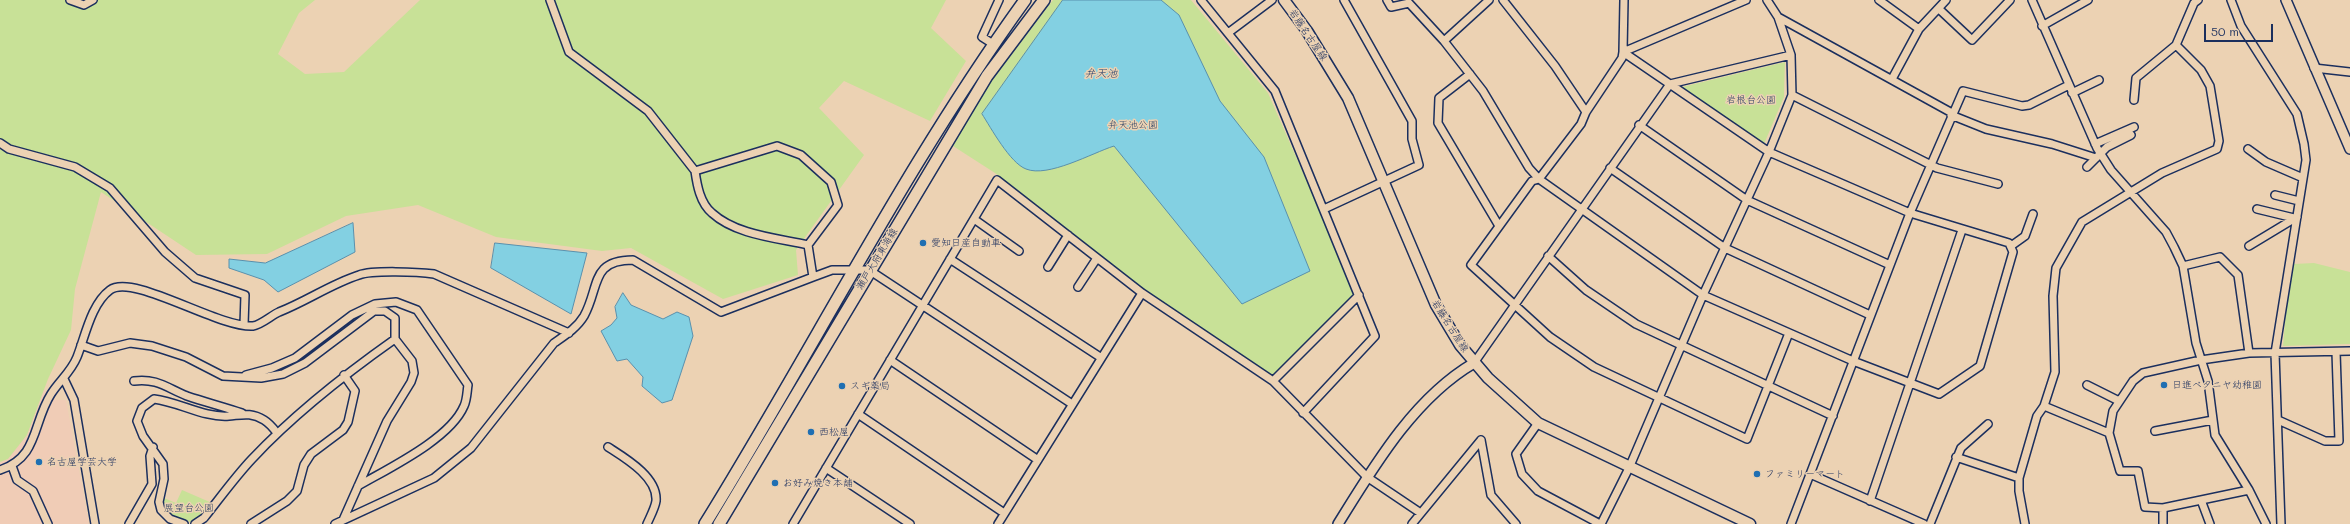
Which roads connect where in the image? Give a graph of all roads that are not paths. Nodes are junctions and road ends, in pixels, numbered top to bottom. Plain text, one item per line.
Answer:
1 (70, 0) edge
2 (93, 0) edge
3 (550, 0) edge
4 (999, 0) edge
5 (1025, 0) edge
6 (1044, 0) edge
7 (1201, 0) edge
8 (1272, 0) edge
9 (1284, 0) edge
10 (1344, 0) edge
11 (1386, 0) edge
12 (1489, 0) edge
13 (1503, 0) edge
14 (1624, 0) edge
15 (1746, 0) edge
16 (1767, 0) edge
17 (1880, 0) edge
18 (1946, 0) edge
19 (2010, 0) edge
20 (2032, 0) edge
21 (2088, 0) edge
22 (2231, 0) edge
23 (2286, 0) edge
24 (2193, 1) edge
25 (1939, 9) junction
26 (1778, 17) junction
27 (2042, 26) junction
28 (1919, 29) junction
29 (1228, 33) junction
30 (1444, 41) junction
31 (993, 44) junction
32 (2176, 44) junction
33 (1623, 52) junction
34 (1791, 55) junction
35 (2314, 68) junction
36 (2350, 72) edge
37 (1470, 74) junction
38 (1892, 79) junction
39 (2099, 80) dead end
40 (1670, 84) junction
41 (2069, 85) junction
42 (2072, 93) junction
43 (1792, 95) junction
44 (2134, 100) dead end
45 (1586, 112) junction
46 (1952, 114) junction
47 (1639, 125) junction
48 (2134, 127) dead end
49 (2131, 135) dead end
50 (0, 143) edge
51 (2095, 144) junction
52 (2248, 149) dead end
53 (2350, 149) edge
54 (1770, 152) junction
55 (2098, 155) junction
56 (1930, 163) junction
57 (2087, 167) dead end
58 (1610, 168) junction
59 (695, 171) junction
60 (2303, 178) junction
61 (1539, 179) junction
62 (1384, 183) junction
63 (1998, 184) dead end
64 (2130, 192) junction
65 (2275, 194) dead end
66 (1747, 200) junction
67 (2299, 201) junction
68 (1324, 209) junction
69 (1580, 209) junction
70 (2257, 209) dead end
71 (1910, 213) junction
72 (2033, 214) dead end
73 (2295, 217) junction
74 (974, 219) junction
75 (1499, 226) junction
76 (1962, 230) junction
77 (1068, 236) junction
78 (808, 245) junction
79 (2011, 246) junction
80 (2249, 246) dead end
81 (1725, 248) junction
82 (1019, 251) dead end
83 (1548, 256) junction
84 (1097, 258) junction
85 (950, 259) junction
86 (1890, 265) junction
87 (2183, 266) junction
88 (1048, 267) dead end
89 (855, 270) junction
90 (869, 270) junction
91 (813, 277) junction
92 (1078, 288) dead end
93 (1142, 293) junction
94 (1359, 295) junction
95 (1703, 295) junction
96 (923, 303) junction
97 (1514, 306) junction
98 (1870, 315) junction
99 (244, 324) junction
100 (569, 333) junction
101 (1789, 333) junction
102 (394, 339) junction
103 (80, 345) junction
104 (1682, 346) junction
105 (2350, 351) edge
106 (2336, 352) junction
107 (2249, 353) junction
108 (2276, 353) junction
109 (1100, 357) junction
110 (890, 360) junction
111 (2201, 360) junction
112 (1853, 361) junction
113 (1474, 363) junction
114 (344, 375) junction
115 (223, 376) junction
116 (64, 380) junction
117 (134, 381) dead end
118 (1273, 382) junction
119 (1910, 382) junction
120 (1768, 384) junction
121 (2088, 385) dead end
122 (1659, 397) junction
123 (2119, 401) junction
124 (1072, 404) junction
125 (2044, 406) junction
126 (244, 413) junction
127 (858, 414) junction
128 (1303, 414) junction
129 (1833, 416) junction
130 (2213, 420) junction
131 (2278, 420) junction
132 (1538, 423) junction
133 (1988, 424) dead end
134 (2155, 431) dead end
135 (277, 433) junction
136 (2109, 434) junction
137 (153, 447) junction
138 (608, 447) dead end
139 (1956, 457) junction
140 (1038, 460) junction
141 (12, 466) junction
142 (826, 468) junction
143 (1629, 468) junction
144 (0, 470) edge
145 (1810, 474) junction
146 (1367, 477) junction
147 (2019, 478) junction
148 (358, 486) junction
149 (2248, 490) junction
150 (2201, 500) junction
151 (1870, 501) junction
152 (2163, 508) junction
153 (1420, 512) junction
154 (1004, 513) junction
155 (343, 520) junction
156 (797, 523) edge
157 (48, 524) edge
158 (95, 524) edge
159 (129, 524) edge
160 (184, 524) edge
161 (195, 524) edge
162 (251, 524) edge
163 (336, 524) edge
164 (647, 524) edge
165 (705, 524) edge
166 (719, 524) edge
167 (910, 524) edge
168 (998, 524) edge
169 (1338, 524) edge
170 (1412, 524) edge
171 (1516, 524) edge
172 (1601, 524) edge
173 (1750, 524) edge
174 (1791, 524) edge
175 (1924, 524) edge
176 (1930, 524) edge
177 (2025, 524) edge
178 (2163, 524) edge
179 (2210, 524) edge
180 (2266, 524) edge
181 (2281, 524) edge

1 - 2 street
3 - 59 street
4 - 31 street
5 - 31 main road, 瀬戸大府東海線
6 - 90 main road, 瀬戸大府東海線
7 - 29 street
8 - 29 street
9 - 62 main road, 岩藤名古屋線
10 - 62 street
11 - 30 street
12 - 30 street
13 - 45 street
14 - 33 street
15 - 33 street
16 - 26 street
17 - 28 street
18 - 25 street
19 - 25 street
20 - 27 street
21 - 27 street
22 - 60 street
23 - 35 street
24 - 32 street
25 - 28 street
26 - 34 street
26 - 38 street
27 - 41 street
28 - 38 street
29 - 68 street
30 - 37 street
31 - 89 main road, 瀬戸大府東海線
32 - 44 street
32 - 64 street
33 - 40 street
33 - 45 street
34 - 40 street
34 - 43 street
35 - 36 street
35 - 53 street
37 - 61 street
37 - 75 street
38 - 46 street
39 - 42 street
40 - 47 street
40 - 54 street
41 - 42 street
41 - 46 street
42 - 51 street
43 - 54 street
43 - 56 street
45 - 61 street
46 - 55 street
46 - 56 street
47 - 58 street
47 - 66 street
48 - 51 street
49 - 55 street
50 - 99 street
51 - 55 street
52 - 60 street
54 - 66 street
54 - 71 street
55 - 57 street
55 - 64 street
56 - 63 street
56 - 71 street
58 - 69 street
58 - 81 street
59 - 78 street
59 - 78 street
60 - 67 street
61 - 69 street
61 - 75 street
62 - 68 street
62 - 113 main road, 岩藤名古屋線
64 - 87 street
64 - 125 street
65 - 67 street
66 - 81 street
66 - 86 street
67 - 73 street
68 - 94 street
69 - 83 street
69 - 95 street
70 - 73 street
71 - 76 street
71 - 86 street
72 - 79 street
73 - 80 street
73 - 108 street
74 - 77 street
74 - 82 street
74 - 85 street
75 - 97 street
76 - 79 street
76 - 119 street
77 - 84 street
77 - 88 street
78 - 91 street
79 - 119 street
81 - 95 street
81 - 98 street
83 - 97 street
83 - 104 street
84 - 92 street
84 - 93 street
85 - 96 street
85 - 109 street
86 - 98 street
87 - 107 street
87 - 111 street
89 - 90 street
89 - 91 street
89 - 165 main road, 瀬戸大府東海線
90 - 96 street
90 - 166 main road, 瀬戸大府東海線
91 - 100 street
93 - 109 street
93 - 118 street
94 - 118 street
94 - 128 street
95 - 101 street
95 - 104 street
96 - 110 street
96 - 124 street
97 - 113 street
97 - 122 street
98 - 112 street
99 - 100 street
99 - 103 street
100 - 155 street
101 - 112 street
101 - 120 street
102 - 114 street
102 - 115 street
102 - 148 street
103 - 115 street
103 - 116 street
104 - 120 street
104 - 122 street
105 - 106 street
106 - 108 street
106 - 131 street
107 - 108 street
107 - 111 street
108 - 131 street
109 - 124 street
110 - 127 street
110 - 140 street
111 - 123 street
111 - 130 street
112 - 119 street
112 - 129 street
113 - 132 main road, 岩藤名古屋線
113 - 146 street
114 - 135 street
114 - 162 street
115 - 148 street
116 - 141 street
116 - 158 street
117 - 126 street
118 - 128 street
119 - 151 street
120 - 122 street
120 - 129 street
121 - 123 street
122 - 143 street
123 - 136 street
124 - 140 street
125 - 136 street
125 - 147 street
126 - 135 street
126 - 137 street
127 - 142 street
127 - 154 street
128 - 146 street
129 - 145 street
130 - 134 street
130 - 149 street
131 - 181 street
132 - 143 main road, 岩藤名古屋線
132 - 172 street
133 - 139 street
135 - 161 street
136 - 152 street
137 - 159 street
137 - 160 street
138 - 164 street
139 - 147 street
139 - 176 street
140 - 154 street
141 - 144 street
141 - 157 street
142 - 156 street
142 - 167 street
143 - 172 street
143 - 173 main road, 岩藤名古屋線
145 - 151 street
145 - 174 street
146 - 153 street
146 - 169 street
147 - 177 street
148 - 155 street
149 - 150 street
149 - 180 street
150 - 152 street
150 - 179 street
151 - 175 street
152 - 178 street
153 - 170 street
153 - 171 street
154 - 168 street
155 - 163 street

